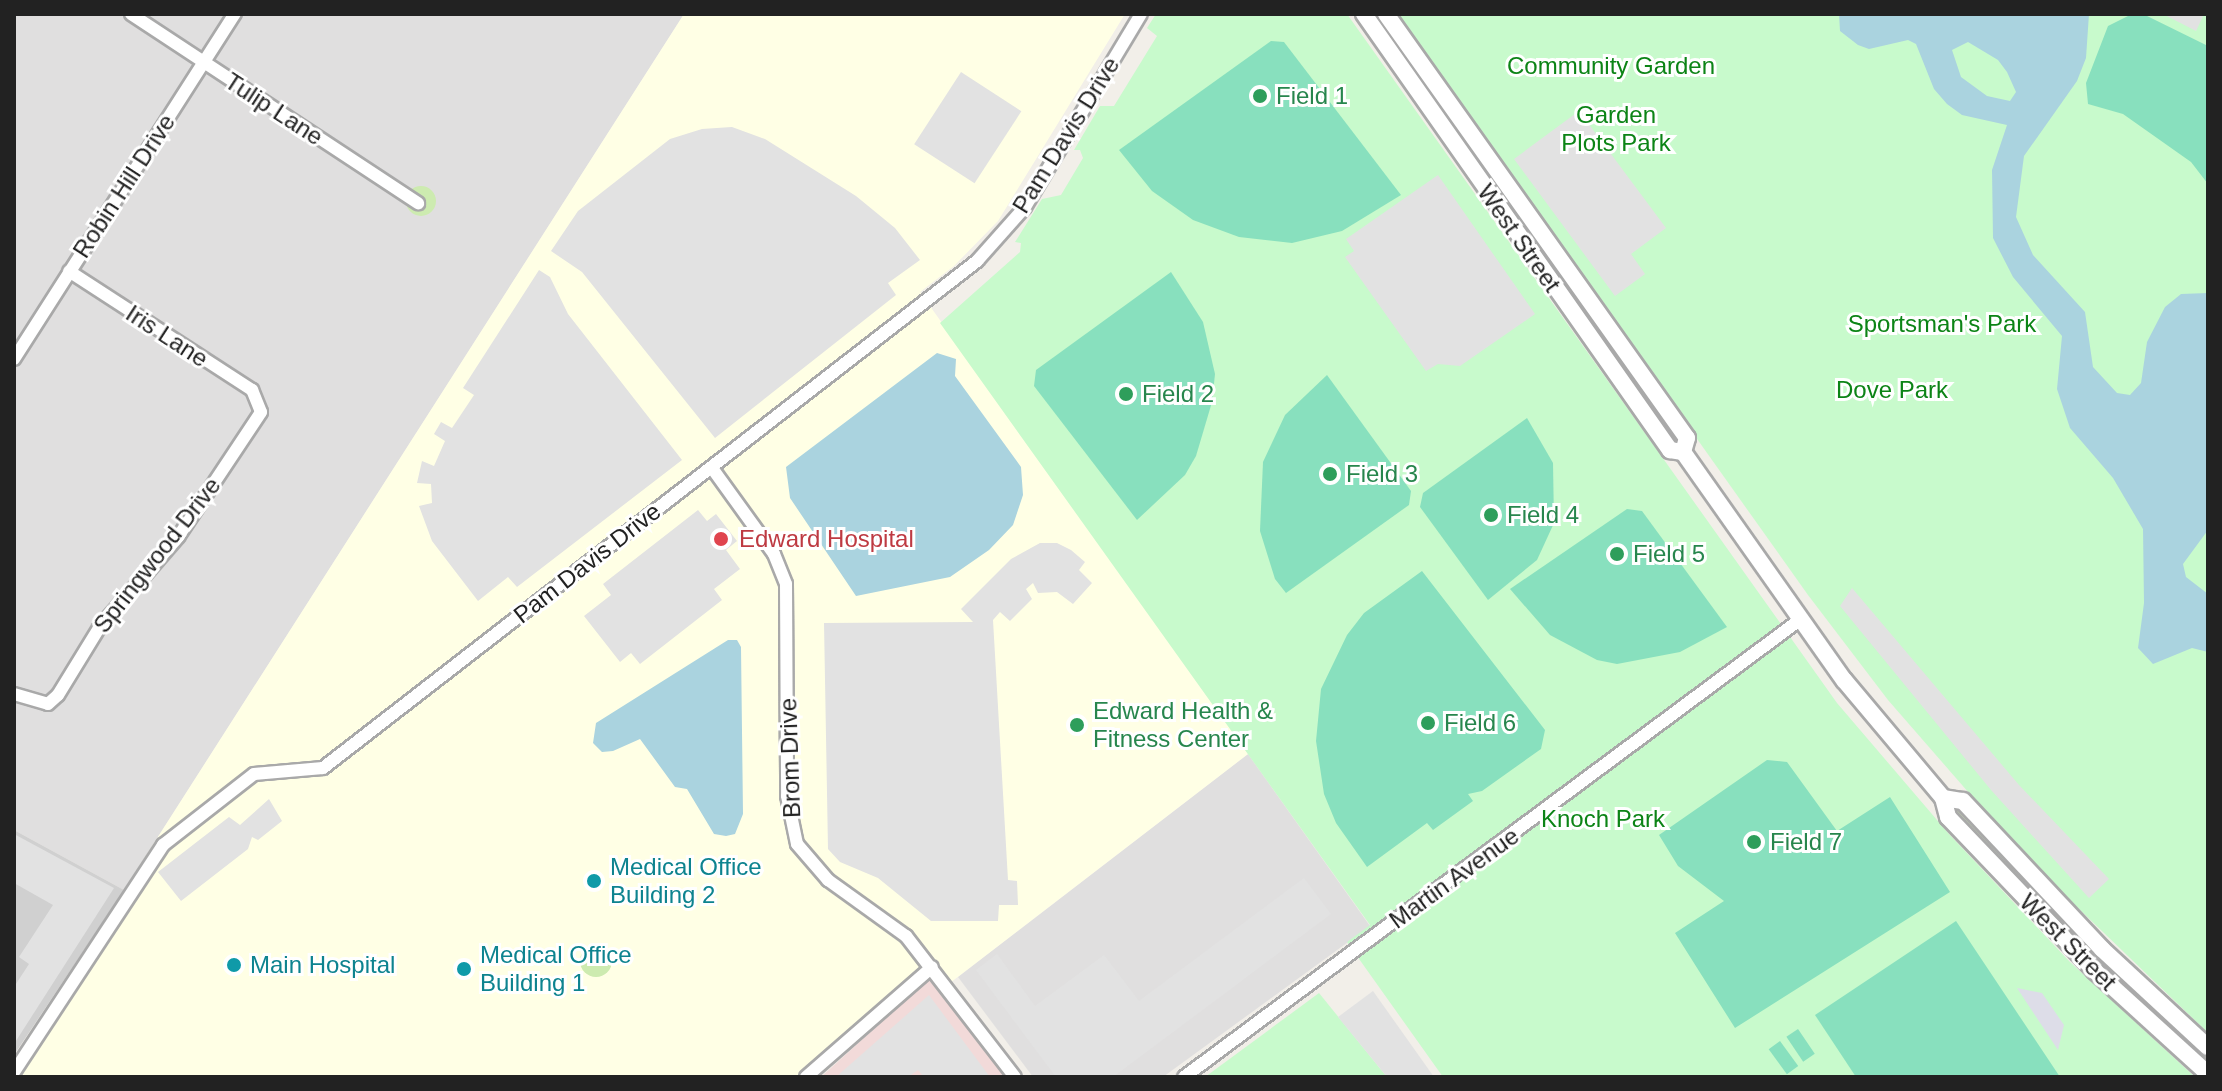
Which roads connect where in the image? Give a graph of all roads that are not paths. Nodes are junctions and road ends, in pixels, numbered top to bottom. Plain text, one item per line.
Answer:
1 (131, 14) edge
2 (235, 14) edge
3 (1141, 14) edge
4 (1364, 14) edge
5 (1386, 14) edge
6 (204, 63) junction
7 (418, 203) dead end
8 (69, 271) junction
9 (14, 359) edge
10 (261, 404) joint
11 (1683, 452) junction
12 (712, 468) junction
13 (1801, 619) junction
14 (14, 694) edge
15 (1943, 798) junction
16 (932, 967) junction
17 (2208, 1047) edge
18 (14, 1072) edge
19 (2208, 1074) edge
20 (806, 1077) edge
21 (1015, 1077) edge
22 (1184, 1077) edge

1 - 6 street, Tulip Lane
2 - 6 street, Robin Hill Drive
3 - 12 street, Pam Davis Drive
4 - 11 street, West Street
5 - 11 street, West Street
6 - 7 street, Tulip Lane
6 - 8 street, Robin Hill Drive
8 - 9 street, Robin Hill Drive
8 - 10 street, Iris Lane
10 - 14 street, Springwood Drive
11 - 13 street, West Street
12 - 16 street, Brom Drive
12 - 18 street, Pam Davis Drive
13 - 15 street, West Street
13 - 22 street, Martin Avenue
15 - 17 street, West Street
15 - 19 street, West Street
16 - 20 street
16 - 21 street, Brom Drive

